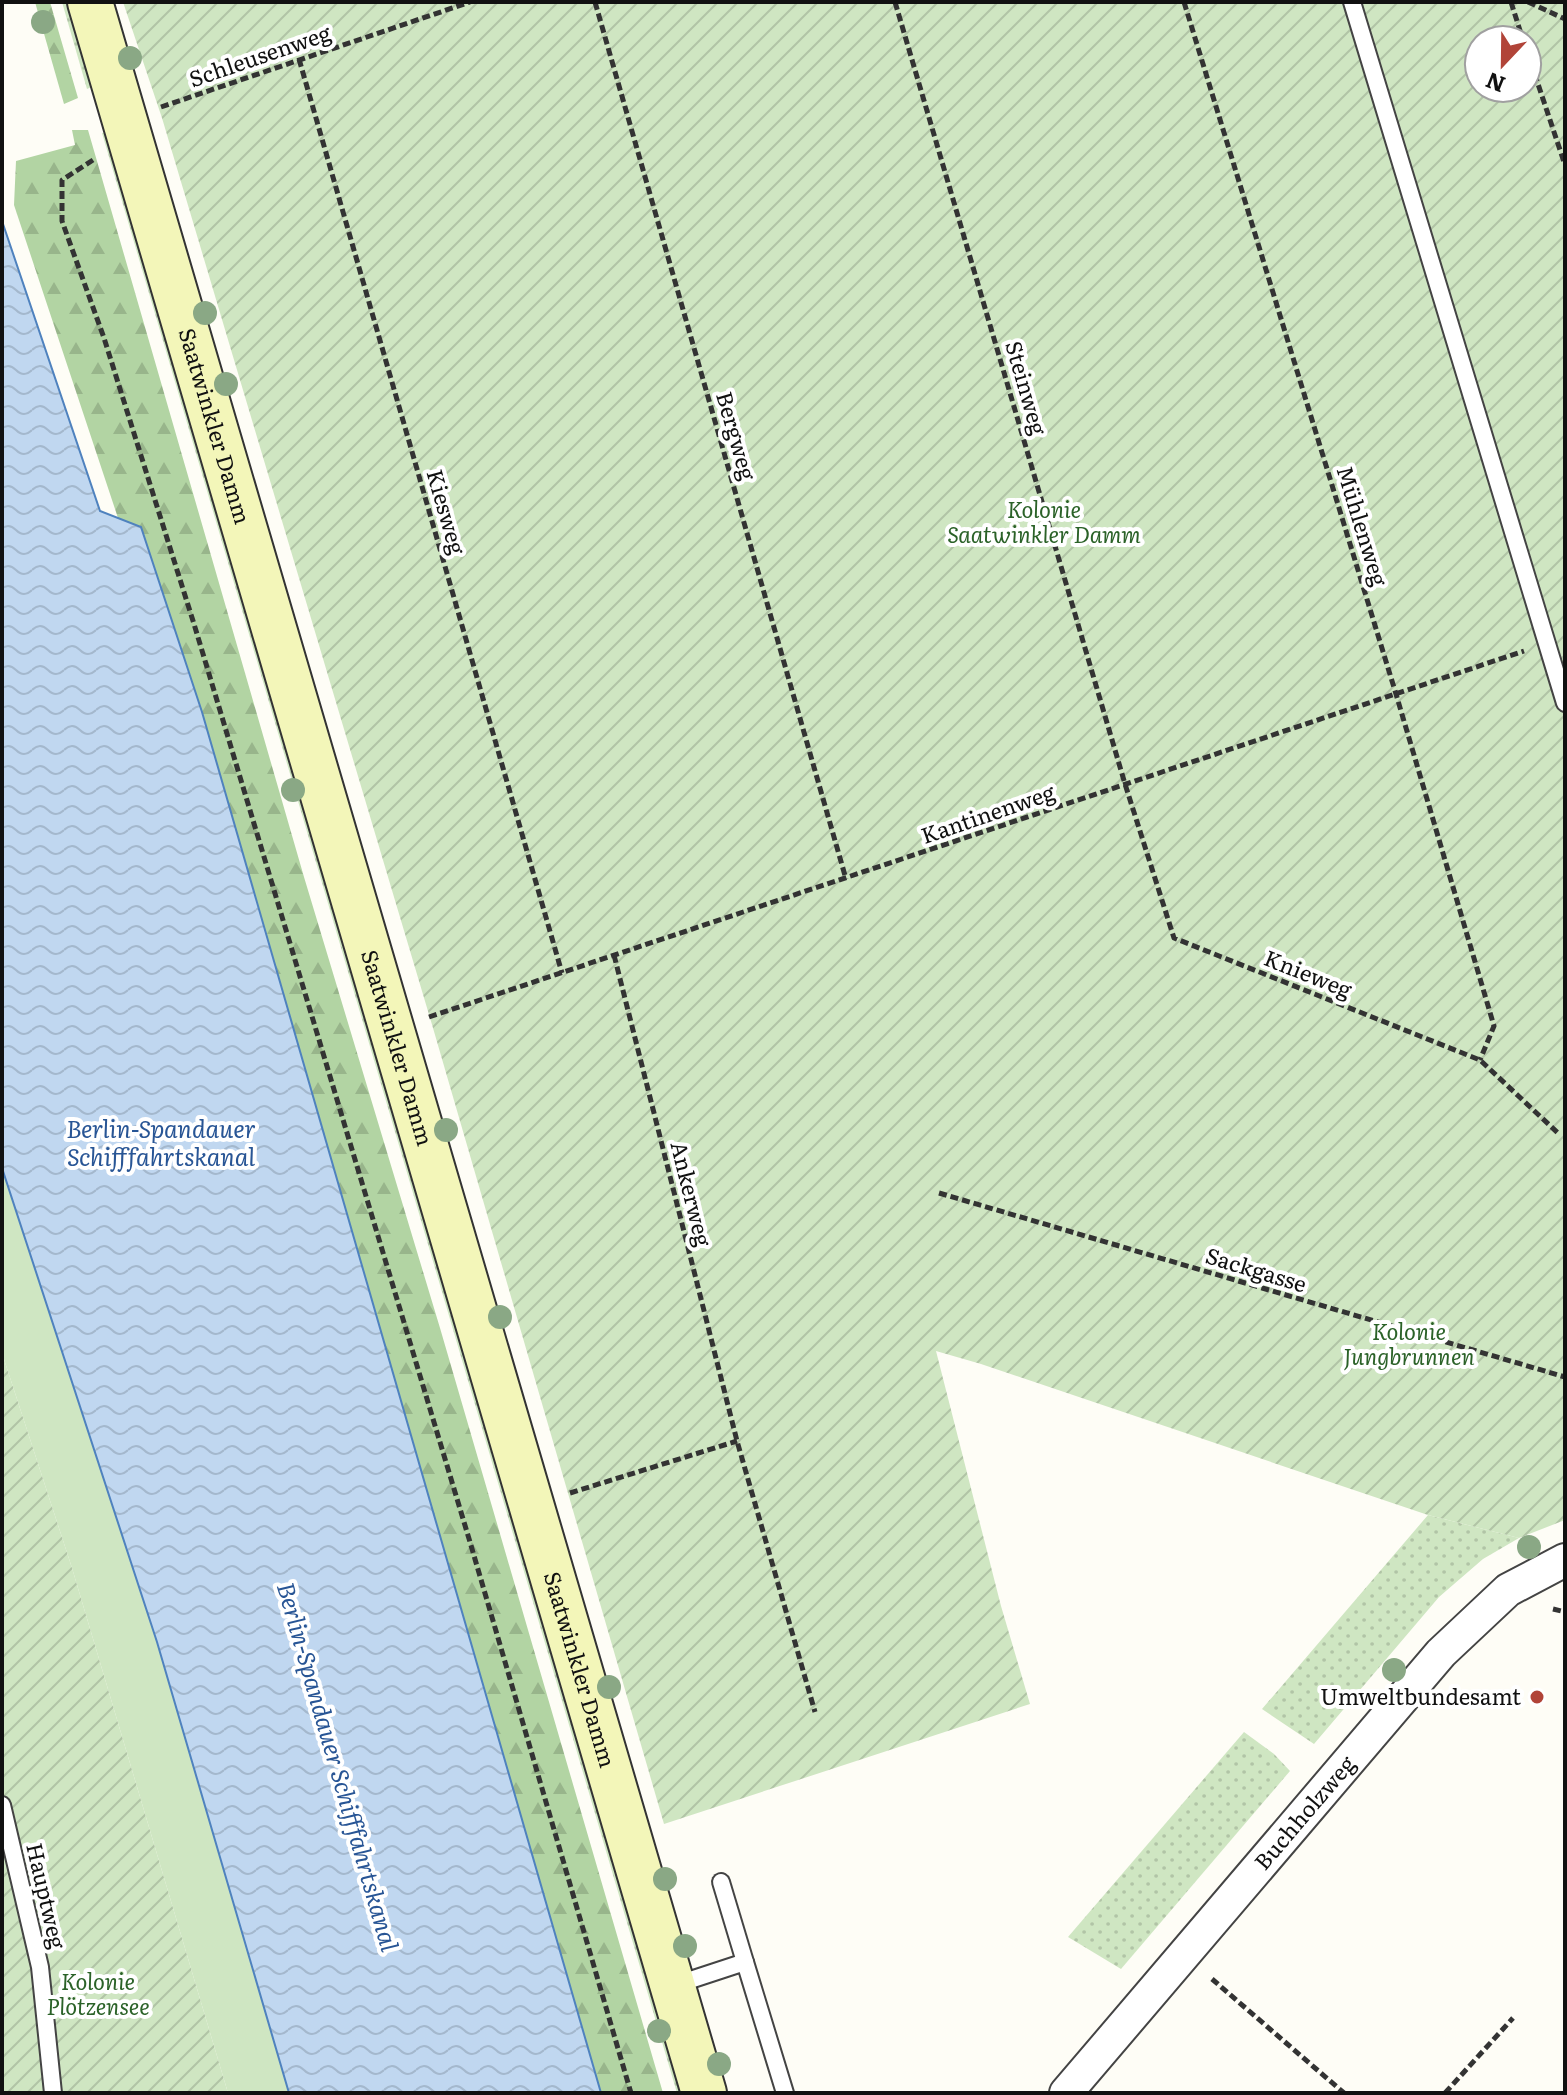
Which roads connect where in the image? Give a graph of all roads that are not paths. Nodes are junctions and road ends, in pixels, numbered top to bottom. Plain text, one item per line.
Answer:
1 (90, 2) edge
2 (1352, 2) edge
3 (1565, 703) edge
4 (1565, 1560) edge
5 (2, 1805) edge
6 (721, 1882) dead end
7 (745, 1962) junction
8 (672, 1986) junction
9 (53, 2093) edge
10 (704, 2093) edge
11 (785, 2093) edge
12 (1066, 2093) edge

1 - 8 main road, Saatwinkler Damm
2 - 3 lane
4 - 12 street, Buchholzweg
5 - 9 lane, Hauptweg
6 - 7 lane
7 - 8 lane
7 - 11 lane
8 - 10 main road, Saatwinkler Damm

